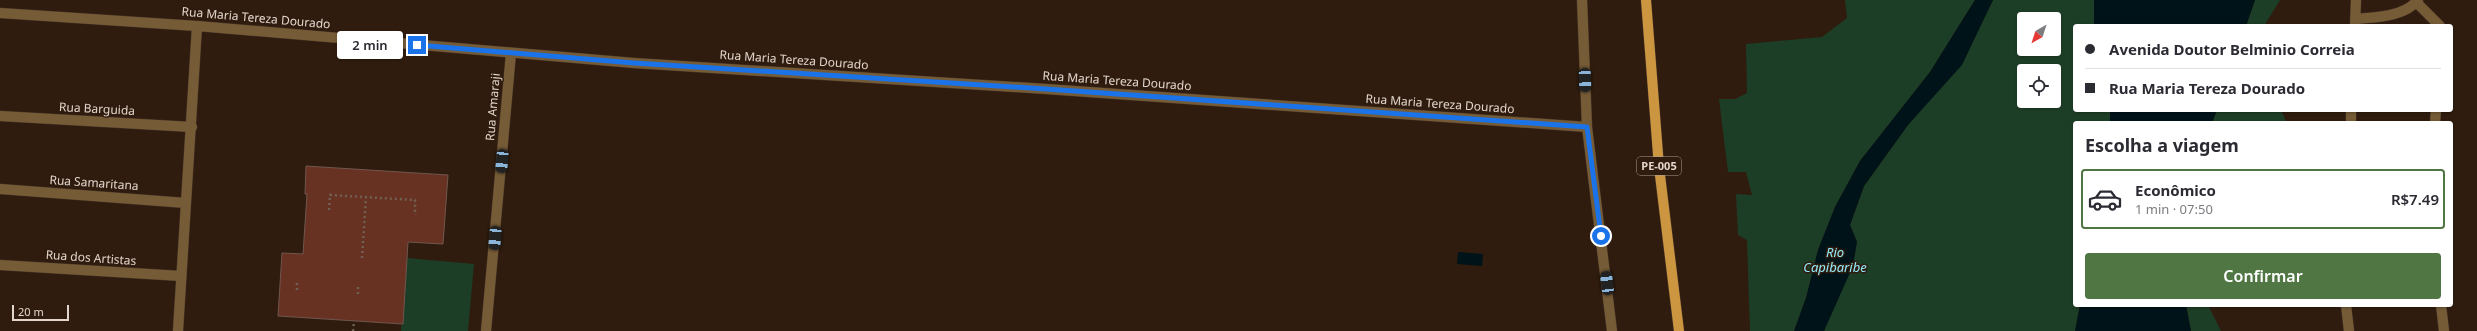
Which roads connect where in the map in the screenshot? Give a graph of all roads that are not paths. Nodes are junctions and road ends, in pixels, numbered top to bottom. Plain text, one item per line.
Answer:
1 (1582, 0) edge
2 (1646, 0) edge
3 (2356, 0) edge
4 (2417, 1) edge
5 (0, 13) edge
6 (2356, 22) edge
7 (2438, 24) edge
8 (197, 26) junction
9 (511, 53) junction
10 (0, 116) edge
11 (192, 127) junction
12 (1587, 127) junction
13 (0, 189) edge
14 (186, 203) junction
15 (0, 265) edge
16 (181, 276) junction
17 (2346, 307) edge
18 (2440, 307) edge
19 (178, 331) edge
20 (486, 331) edge
21 (1612, 331) edge
22 (1679, 331) edge
23 (2349, 331) edge
24 (2444, 331) edge

1 - 12 street
2 - 22 main road, PE-005
3 - 6 street
4 - 6 street
4 - 7 street
5 - 8 street, Rua Maria Tereza Dourado
8 - 9 street, Rua Maria Tereza Dourado
8 - 11 street
9 - 12 street, Rua Maria Tereza Dourado
9 - 20 street, Rua Amaraji
10 - 11 street, Rua Barguida
11 - 14 street
12 - 21 street
13 - 14 street, Rua Samaritana
14 - 16 street
15 - 16 street, Rua dos Artistas
16 - 19 street
17 - 23 street
18 - 24 street

